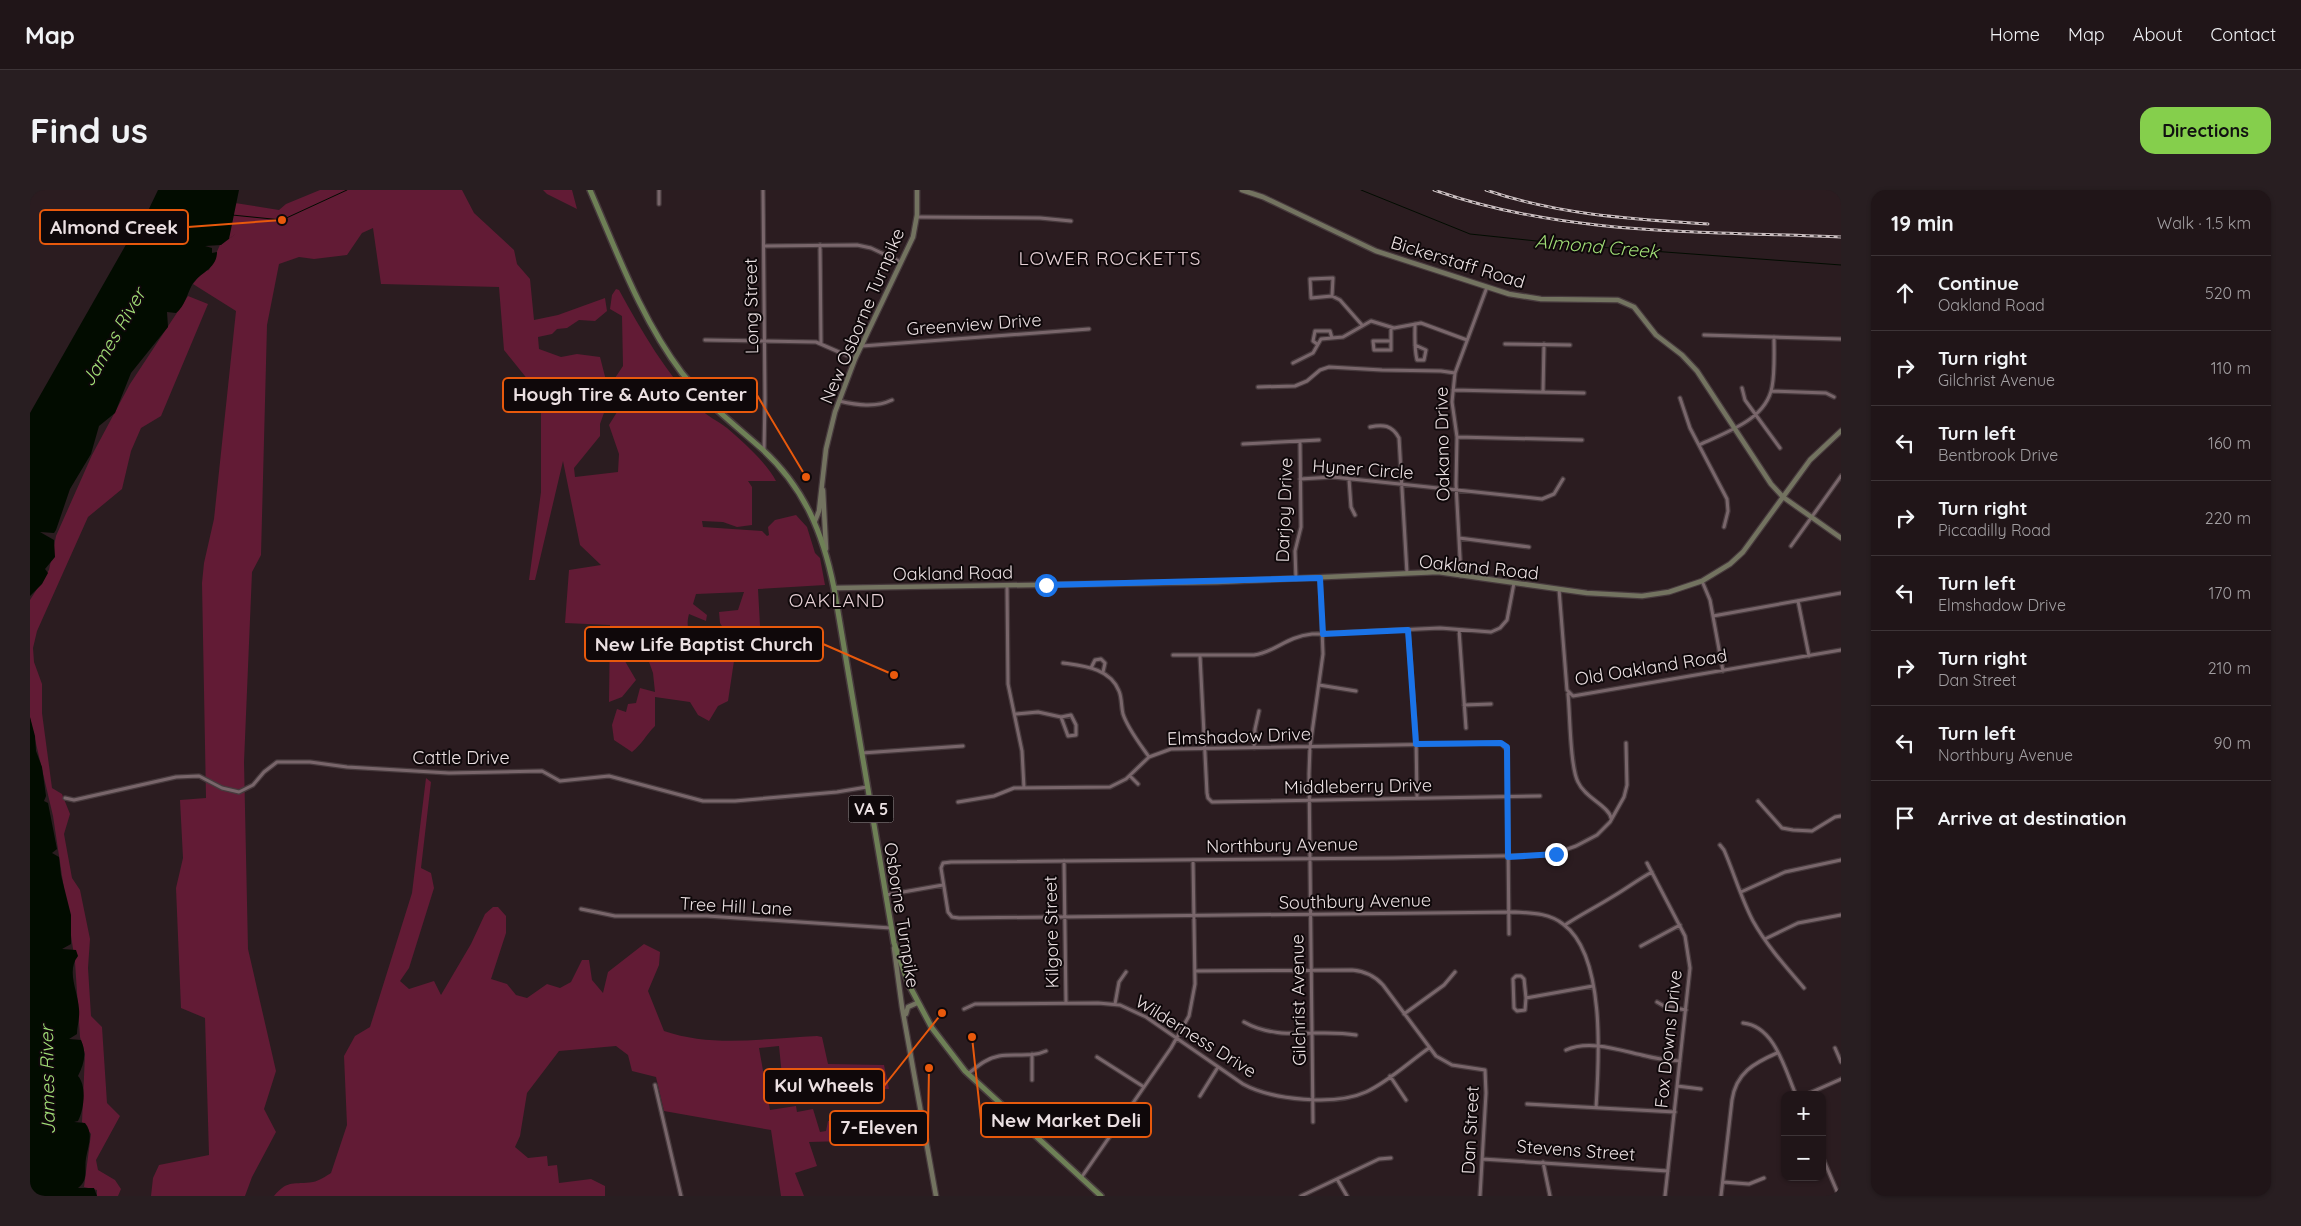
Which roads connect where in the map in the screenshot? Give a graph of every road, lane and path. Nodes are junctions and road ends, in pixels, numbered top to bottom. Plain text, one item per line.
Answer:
1 (590, 190) edge
2 (659, 190) edge
3 (763, 190) edge
4 (917, 190) edge
5 (1242, 190) edge
6 (659, 204) dead end
7 (917, 217) junction
8 (1072, 221) dead end
9 (820, 245) junction
10 (764, 246) junction
11 (901, 262) junction
12 (1487, 287) junction
13 (1332, 296) junction
14 (1415, 324) junction
15 (1362, 325) junction
16 (1390, 327) junction
17 (1089, 329) dead end
18 (1704, 335) dead end
19 (1774, 337) junction
20 (1332, 338) junction
21 (705, 340) dead end
22 (1467, 340) junction
23 (1841, 340) edge
24 (765, 341) junction
25 (1391, 341) junction
26 (821, 343) junction
27 (1317, 344) junction
28 (1505, 344) dead end
29 (1544, 344) junction
30 (1415, 345) junction
31 (1570, 345) dead end
32 (862, 346) junction
33 (855, 360) junction
34 (1293, 363) dead end
35 (1455, 373) junction
36 (1258, 388) dead end
37 (1742, 388) dead end
38 (1453, 390) junction
39 (1771, 391) junction
40 (1543, 392) junction
41 (1584, 392) dead end
42 (1834, 397) dead end
43 (1680, 398) dead end
44 (838, 400) junction
45 (892, 400) dead end
46 (1756, 414) junction
47 (1370, 427) dead end
48 (1734, 428) junction
49 (1841, 431) edge
50 (1457, 437) junction
51 (1319, 440) dead end
52 (1582, 440) dead end
53 (1300, 442) junction
54 (1243, 444) dead end
55 (1700, 445) junction
56 (1780, 448) dead end
57 (764, 451) junction
58 (1841, 476) edge
59 (1300, 479) junction
60 (1349, 479) junction
61 (1563, 479) dead end
62 (823, 482) junction
63 (1402, 485) junction
64 (1456, 491) junction
65 (1783, 497) junction
66 (820, 502) junction
67 (810, 510) junction
68 (1355, 515) dead end
69 (1811, 517) junction
70 (815, 521) junction
71 (1724, 527) dead end
72 (1459, 538) junction
73 (1841, 538) edge
74 (1791, 546) dead end
75 (1529, 547) dead end
76 (826, 549) junction
77 (1407, 573) junction
78 (1461, 576) junction
79 (1320, 578) junction
80 (1296, 579) junction
81 (1702, 581) junction
82 (1514, 583) junction
83 (1007, 586) junction
84 (834, 588) junction
85 (1559, 589) junction
86 (1841, 593) edge
87 (1798, 601) junction
88 (1713, 616) junction
89 (1408, 630) junction
90 (1459, 630) junction
91 (1323, 634) junction
92 (1841, 650) edge
93 (1173, 655) dead end
94 (1200, 656) junction
95 (1809, 656) junction
96 (1063, 663) dead end
97 (1091, 668) junction
98 (1723, 671) junction
99 (1102, 672) junction
100 (1319, 685) junction
101 (1356, 691) dead end
102 (1568, 694) junction
103 (1490, 704) dead end
104 (1464, 705) junction
105 (1259, 711) dead end
106 (1016, 714) junction
107 (1061, 717) junction
108 (1466, 728) dead end
109 (1626, 743) dead end
110 (1416, 744) junction
111 (963, 746) dead end
112 (1310, 746) junction
113 (1254, 748) junction
114 (1205, 749) junction
115 (861, 754) junction
116 (1149, 757) junction
117 (1130, 776) junction
118 (1138, 784) dead end
119 (867, 788) junction
120 (1024, 788) junction
121 (1540, 796) dead end
122 (1508, 797) junction
123 (65, 798) dead end
124 (1417, 798) junction
125 (1310, 801) junction
126 (1758, 801) dead end
127 (958, 802) dead end
128 (1841, 816) edge
129 (1610, 821) junction
130 (1720, 845) dead end
131 (1508, 857) junction
132 (1310, 859) junction
133 (1193, 860) junction
134 (1841, 860) edge
135 (1064, 861) junction
136 (1647, 863) dead end
137 (1652, 872) junction
138 (943, 885) junction
139 (1741, 892) junction
140 (886, 895) junction
141 (581, 909) dead end
142 (1509, 912) junction
143 (1310, 915) junction
144 (1841, 915) edge
145 (1194, 916) junction
146 (1065, 918) junction
147 (1680, 925) junction
148 (1566, 926) junction
149 (891, 928) junction
150 (1509, 934) dead end
151 (1765, 939) junction
152 (894, 943) junction
153 (1641, 946) dead end
154 (1311, 970) junction
155 (1126, 972) dead end
156 (1194, 972) junction
157 (1455, 972) dead end
158 (907, 979) junction
159 (898, 982) junction
160 (1594, 986) junction
161 (1804, 988) dead end
162 (1526, 998) junction
163 (1657, 1002) dead end
164 (917, 1003) junction
165 (1066, 1003) junction
166 (1115, 1004) junction
167 (964, 1009) dead end
168 (1686, 1010) junction
169 (1404, 1014) junction
170 (906, 1021) junction
171 (1244, 1022) dead end
172 (1743, 1023) dead end
173 (1312, 1034) junction
174 (1356, 1035) dead end
175 (1177, 1039) junction
176 (1429, 1048) junction
177 (1599, 1048) junction
178 (1836, 1048) dead end
179 (1566, 1050) dead end
180 (1046, 1051) dead end
181 (1777, 1053) junction
182 (1032, 1054) junction
183 (1097, 1057) dead end
184 (1680, 1061) junction
185 (1841, 1062) edge
186 (1218, 1067) junction
187 (968, 1074) junction
188 (1390, 1076) junction
189 (1841, 1079) edge
190 (1032, 1080) dead end
191 (655, 1085) dead end
192 (1677, 1086) junction
193 (1144, 1087) junction
194 (1701, 1089) dead end
195 (1794, 1091) edge
196 (1814, 1091) edge
197 (1200, 1096) dead end
198 (1313, 1098) junction
199 (1406, 1100) dead end
200 (1527, 1104) dead end
201 (1596, 1108) junction
202 (1674, 1112) junction
203 (1313, 1122) dead end
204 (1391, 1158) dead end
205 (1482, 1159) junction
206 (1543, 1162) junction
207 (1826, 1165) edge
208 (1668, 1171) junction
209 (1081, 1178) junction
210 (1764, 1178) dead end
211 (1337, 1179) junction
212 (1723, 1182) junction
213 (681, 1196) edge
214 (936, 1196) edge
215 (1101, 1196) edge
216 (1301, 1196) edge
217 (1347, 1196) edge
218 (1480, 1196) edge
219 (1550, 1196) edge
220 (1665, 1196) edge
221 (1722, 1196) edge
222 (1839, 1196) edge

1 - 57 main road, VA 5
2 - 6 street
3 - 10 street, Long Street
4 - 7 street, New Osborne Turnpike
5 - 12 street, Bickerstaff Road
7 - 8 street
7 - 11 street, New Osborne Turnpike
9 - 10 street
9 - 11 street
9 - 26 street
10 - 24 street, Long Street
11 - 32 street, New Osborne Turnpike
12 - 22 street, Oakano Drive
12 - 48 street, Bickerstaff Road
13 - 13 street
13 - 15 street
14 - 16 street
14 - 22 street
14 - 30 street
15 - 16 street
15 - 20 street
16 - 25 street
17 - 32 street, Greenview Drive
18 - 19 street
19 - 23 street
19 - 39 street
20 - 27 street
20 - 27 street
21 - 24 street
22 - 35 street, Oakano Drive
24 - 26 street
24 - 57 street, Long Street
25 - 25 street
26 - 33 street
27 - 34 street
28 - 29 street
29 - 31 street
29 - 40 street
30 - 30 street
32 - 33 street, New Osborne Turnpike
33 - 44 street, New Osborne Turnpike
35 - 36 street
35 - 38 street, Oakano Drive
37 - 46 street
38 - 40 street
38 - 50 street, Oakano Drive
39 - 42 street
39 - 46 street
40 - 41 street
43 - 55 street
44 - 45 street
44 - 62 street, New Osborne Turnpike
46 - 48 street
46 - 56 street
47 - 63 street
48 - 55 street
48 - 65 street, Bickerstaff Road
49 - 65 street, Oakland Road
50 - 52 street
50 - 64 street, Oakano Drive
51 - 53 street
53 - 54 street
53 - 59 street, Darjoy Drive
55 - 71 street
57 - 67 main road, VA 5
58 - 69 street
59 - 60 street, Hyner Circle
59 - 80 street, Darjoy Drive
60 - 63 street, Hyner Circle
60 - 68 street
61 - 64 street, Hyner Circle
62 - 66 street, New Osborne Turnpike
62 - 76 street, New Osborne Turnpike
63 - 64 street, Hyner Circle
63 - 77 street
64 - 72 street, Oakano Drive
65 - 69 street, Bickerstaff Road
65 - 81 street, Oakland Road
66 - 67 street
66 - 70 street, New Osborne Turnpike
67 - 70 main road, VA 5
69 - 73 street, Bickerstaff Road
69 - 74 street
70 - 76 main road, VA 5
72 - 75 street
72 - 78 street, Oakano Drive
76 - 84 main road, Osborne Turnpike / VA 5
77 - 78 street, Oakland Road
77 - 79 street, Oakland Road
78 - 82 street, Oakland Road
79 - 80 street, Oakland Road
79 - 91 street, Gilchrist Avenue
80 - 83 street, Oakland Road
81 - 85 street, Oakland Road
81 - 88 street
82 - 85 street, Oakland Road
82 - 90 street
83 - 84 street, Oakland Road
83 - 106 street
84 - 115 main road, Osborne Turnpike / VA 5
85 - 102 street, Old Oakland Road
86 - 87 street
87 - 88 street
87 - 95 street
88 - 98 street
89 - 90 street
89 - 91 street
89 - 110 street
90 - 104 street
91 - 94 street
91 - 100 street, Gilchrist Avenue
92 - 95 street, Old Oakland Road
93 - 94 street
94 - 114 street
95 - 98 street, Old Oakland Road
96 - 97 street
97 - 99 street
97 - 99 street
98 - 102 street, Old Oakland Road
99 - 116 street
100 - 101 street
100 - 112 street, Gilchrist Avenue
102 - 129 street
103 - 104 street
104 - 108 street
105 - 113 street
106 - 107 street
106 - 120 street
107 - 107 street
109 - 129 street, Northbury Avenue
110 - 112 street, Elmshadow Drive
110 - 122 street, Elmshadow Drive
110 - 124 street
111 - 115 street
112 - 113 street, Elmshadow Drive
112 - 125 street, Gilchrist Avenue
113 - 114 street, Elmshadow Drive
114 - 116 street, Elmshadow Drive
114 - 125 street, Middleberry Drive
115 - 119 main road, Osborne Turnpike / VA 5
116 - 117 street, Elmshadow Drive
117 - 118 street
117 - 120 street, Elmshadow Drive
119 - 123 street, Cattle Drive
119 - 140 main road, Osborne Turnpike / VA 5
120 - 127 street, Elmshadow Drive
121 - 122 street, Middleberry Drive
122 - 124 street, Middleberry Drive
122 - 131 street
124 - 125 street, Middleberry Drive
125 - 132 street, Gilchrist Avenue
126 - 128 street
129 - 131 street, Northbury Avenue
130 - 139 street
131 - 132 street, Northbury Avenue
131 - 142 street
132 - 133 street, Northbury Avenue
132 - 143 street, Gilchrist Avenue
133 - 135 street, Northbury Avenue
133 - 145 street
134 - 139 street
135 - 138 street, Northbury Avenue
135 - 146 street, Kilgore Street
136 - 137 street, Fox Downs Drive
137 - 147 street, Fox Downs Drive
137 - 148 street
138 - 140 street
138 - 146 street, Southbury Avenue
139 - 151 street
140 - 149 main road, Osborne Turnpike / VA 5
141 - 149 street, Tree Hill Lane
142 - 143 street, Southbury Avenue
142 - 148 street, Southbury Avenue
142 - 150 street
143 - 145 street, Southbury Avenue
143 - 154 street, Gilchrist Avenue
144 - 151 street
145 - 146 street, Southbury Avenue
145 - 156 street
146 - 165 street, Kilgore Street
147 - 153 street
147 - 168 street, Fox Downs Drive
148 - 160 street
149 - 152 main road, Osborne Turnpike / VA 5
151 - 161 street
152 - 158 main road, VA 5
152 - 159 street, Osborne Turnpike
154 - 156 street
154 - 169 street
154 - 173 street, Gilchrist Avenue
155 - 166 street
156 - 175 street
157 - 169 street
158 - 159 street
158 - 164 main road, VA 5
159 - 170 street, Osborne Turnpike
160 - 162 street
160 - 177 street
162 - 162 street
163 - 168 street
164 - 170 street
164 - 187 main road, VA 5
165 - 166 street, Wilderness Drive
165 - 167 street, Wilderness Drive
166 - 175 street, Wilderness Drive
168 - 184 street, Fox Downs Drive
169 - 176 street
170 - 214 street, Osborne Turnpike
171 - 173 street
172 - 181 street
173 - 174 street
173 - 198 street, Gilchrist Avenue
175 - 186 street, Wilderness Drive
175 - 193 street
176 - 188 street, Wilderness Drive
176 - 205 street, Dan Street
177 - 179 street
177 - 184 street
177 - 201 street
178 - 185 street
180 - 182 street
181 - 195 street
181 - 212 street
182 - 187 street
182 - 190 street
183 - 193 street
184 - 192 street, Fox Downs Drive
186 - 197 street
186 - 198 street, Wilderness Drive
187 - 209 main road, VA 5
188 - 198 street, Wilderness Drive
188 - 199 street
189 - 196 street
191 - 213 street
192 - 194 street
192 - 202 street, Fox Downs Drive
193 - 209 street
198 - 203 street, Gilchrist Avenue
200 - 201 street
201 - 202 street
202 - 208 street, Fox Downs Drive
204 - 211 street
205 - 206 street, Stevens Street
205 - 218 street, Dan Street
206 - 208 street, Stevens Street
206 - 219 street
207 - 222 street
208 - 220 street, Fox Downs Drive
209 - 215 main road, VA 5
210 - 212 street
211 - 216 street
211 - 217 street
212 - 221 street

